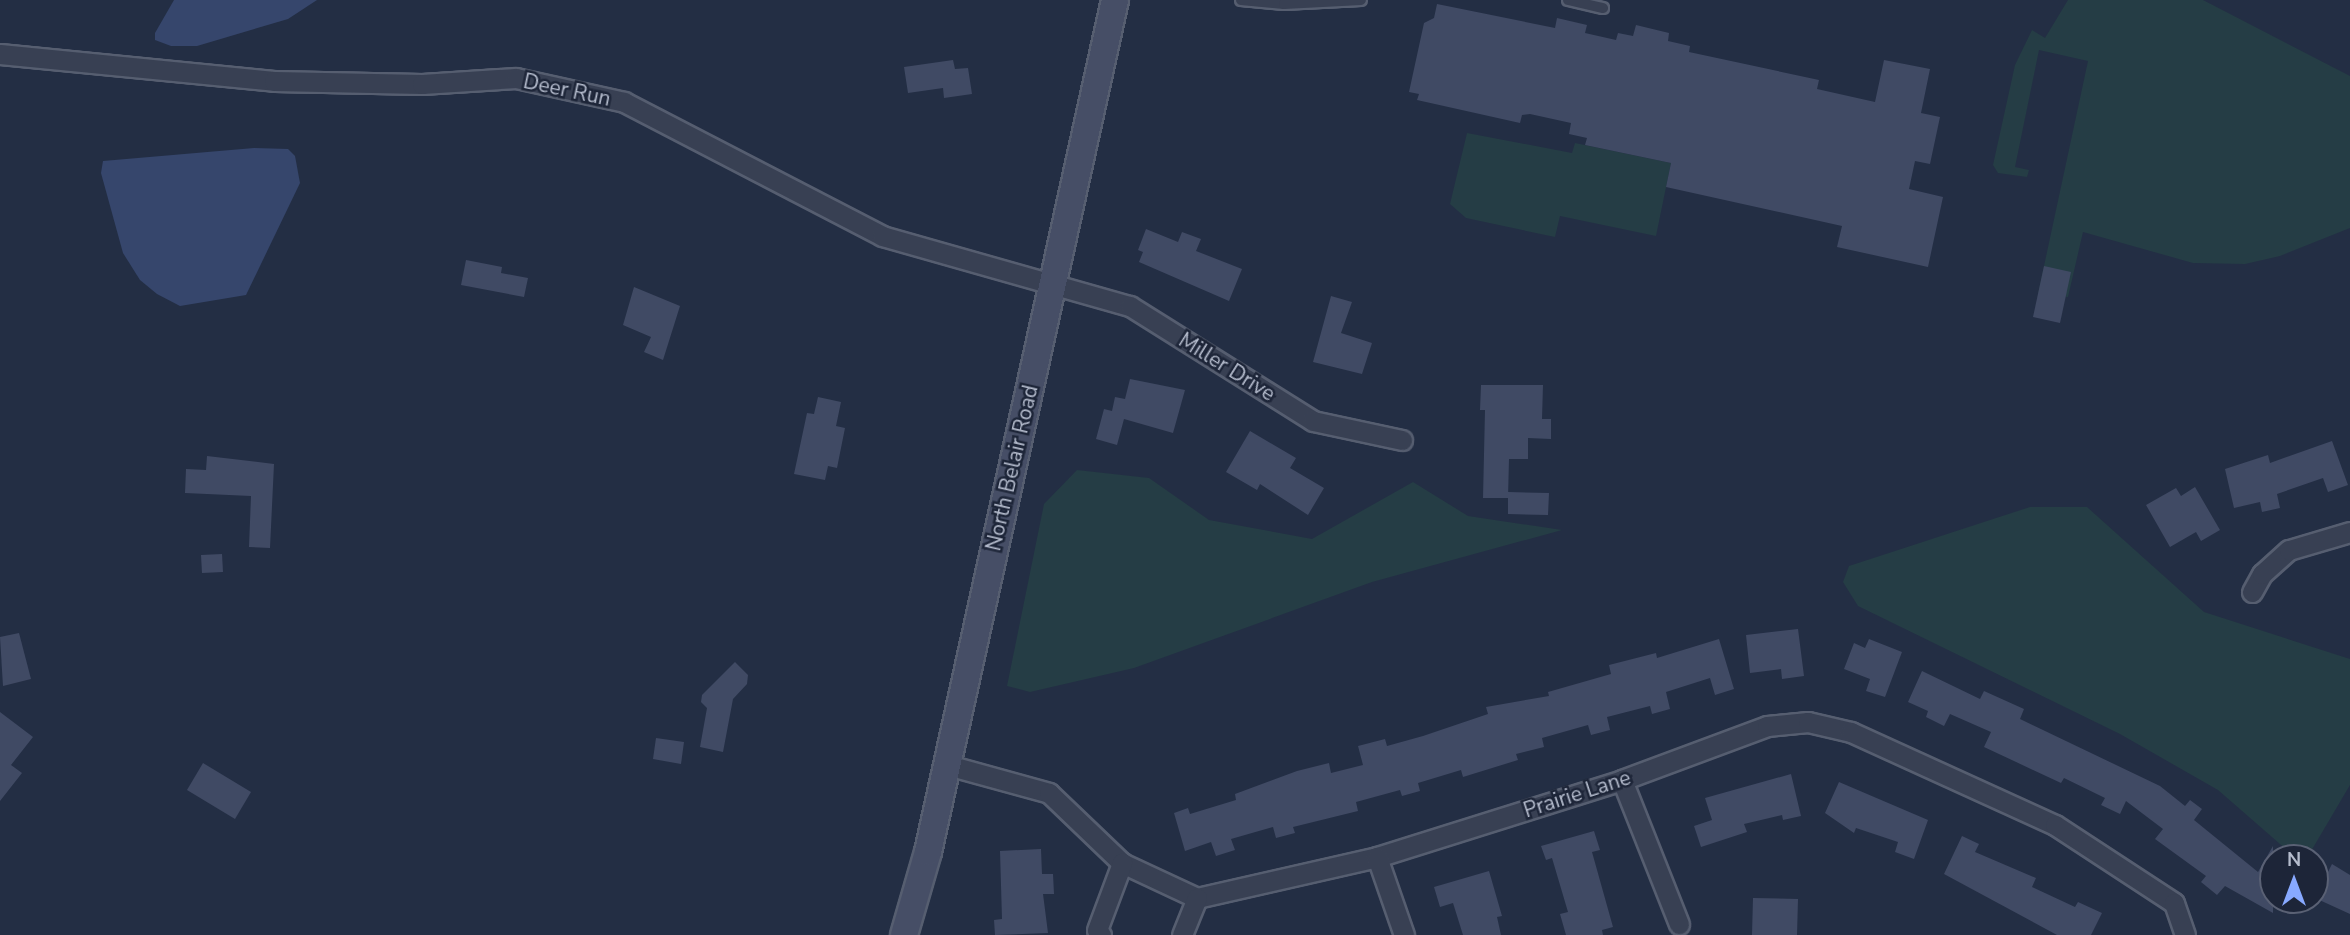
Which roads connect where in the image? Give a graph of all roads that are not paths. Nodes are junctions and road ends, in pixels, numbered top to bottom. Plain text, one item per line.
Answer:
1 (1115, 0) edge
2 (1241, 0) edge
3 (1361, 0) edge
4 (1568, 0) edge
5 (1603, 8) dead end
6 (0, 54) edge
7 (1055, 285) junction
8 (1402, 440) dead end
9 (2350, 532) edge
10 (2252, 592) dead end
11 (944, 764) junction
12 (1622, 780) junction
13 (1377, 858) junction
14 (1122, 863) junction
15 (1197, 898) junction
16 (1679, 925) dead end
17 (904, 935) edge
18 (1101, 935) edge
19 (1182, 935) edge
20 (1404, 935) edge
21 (2185, 935) edge

1 - 7 street, North Belair Road
2 - 3 lane
4 - 5 lane
6 - 7 street, Deer Run
7 - 8 street, Miller Drive
7 - 11 street, North Belair Road
9 - 10 street
11 - 14 street
11 - 17 street, North Belair Road
12 - 13 street, Prairie Lane
12 - 16 street
12 - 21 street, Prairie Lane
13 - 15 street, Prairie Lane
13 - 20 street
14 - 15 street
14 - 18 street
15 - 19 street

